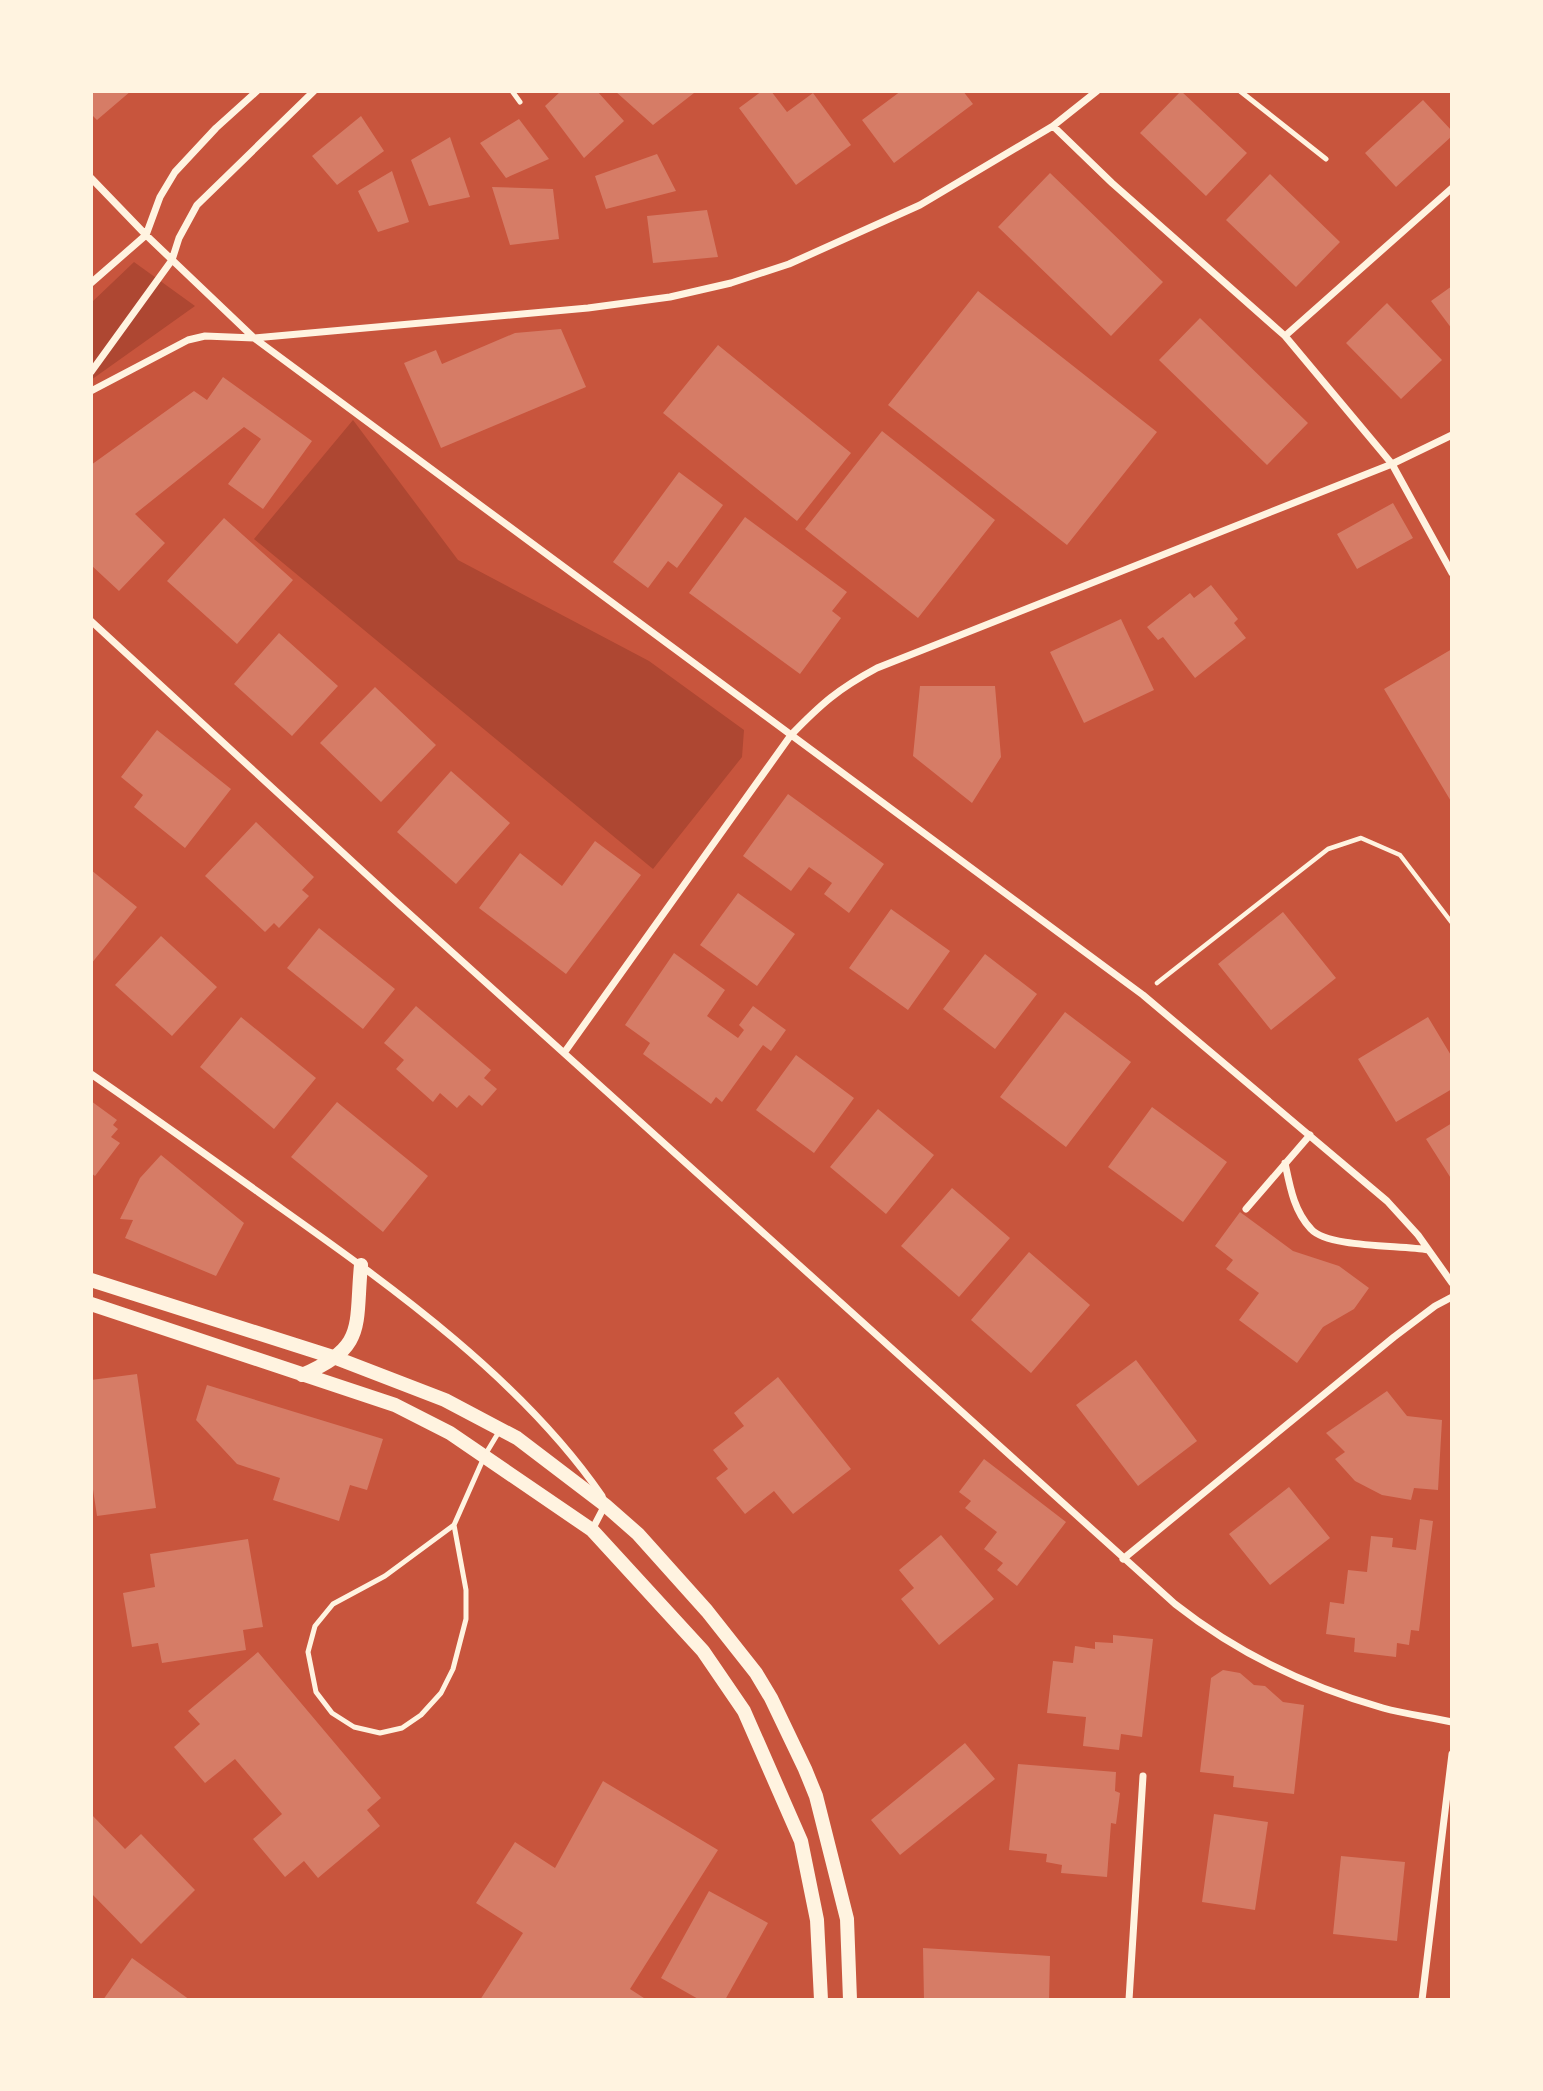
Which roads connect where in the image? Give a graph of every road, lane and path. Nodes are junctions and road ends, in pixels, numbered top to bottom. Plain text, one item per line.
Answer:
1 (257, 91) edge
2 (314, 91) edge
3 (512, 91) edge
4 (1097, 91) edge
5 (1240, 91) edge
6 (520, 102) dead end
7 (1053, 126) junction
8 (1326, 159) dead end
9 (91, 178) edge
10 (1452, 188) edge
11 (146, 235) junction
12 (173, 260) junction
13 (91, 283) edge
14 (1285, 336) junction
15 (254, 338) junction
16 (91, 372) edge
17 (91, 391) edge
18 (1452, 435) edge
19 (1392, 464) junction
20 (1452, 573) edge
21 (91, 621) edge
22 (791, 735) junction
23 (1452, 923) edge
24 (1143, 995) junction
25 (564, 1053) junction
26 (91, 1074) edge
27 (1310, 1135) junction
28 (1285, 1163) junction
29 (1246, 1209) dead end
30 (1428, 1250) junction
31 (361, 1265) junction
32 (91, 1280) edge
33 (1452, 1283) edge
34 (1452, 1297) edge
35 (91, 1304) edge
36 (336, 1358) junction
37 (302, 1375) junction
38 (501, 1429) junction
39 (485, 1455) junction
40 (605, 1505) junction
41 (454, 1525) junction
42 (592, 1530) junction
43 (1123, 1559) junction
44 (1452, 1722) edge
45 (1452, 1754) edge
46 (1143, 1776) dead end
47 (821, 2000) edge
48 (850, 2000) edge
49 (1129, 2000) edge
50 (1422, 2000) edge

1 - 11 street
2 - 12 street
3 - 6 lane
4 - 7 street
5 - 8 lane
7 - 14 street
7 - 15 street
9 - 11 street
10 - 14 street
11 - 12 street
11 - 13 street
12 - 15 street
12 - 16 street
14 - 19 street
15 - 17 street
15 - 22 street
18 - 19 street
19 - 20 street
19 - 22 street
21 - 25 street
22 - 24 street
22 - 25 street
23 - 24 path
24 - 27 street
25 - 43 street
26 - 31 street
27 - 28 street
27 - 30 street
28 - 29 street
28 - 30 street
30 - 33 street
31 - 36 main road
31 - 40 street
32 - 36 main road
34 - 43 street
35 - 37 main road
36 - 37 main road
36 - 38 main road
37 - 39 main road
38 - 39 lane
38 - 40 main road
39 - 41 lane
39 - 42 main road
40 - 42 street
40 - 48 main road
41 - 41 lane
42 - 47 main road
43 - 44 street
45 - 50 street
46 - 49 street

